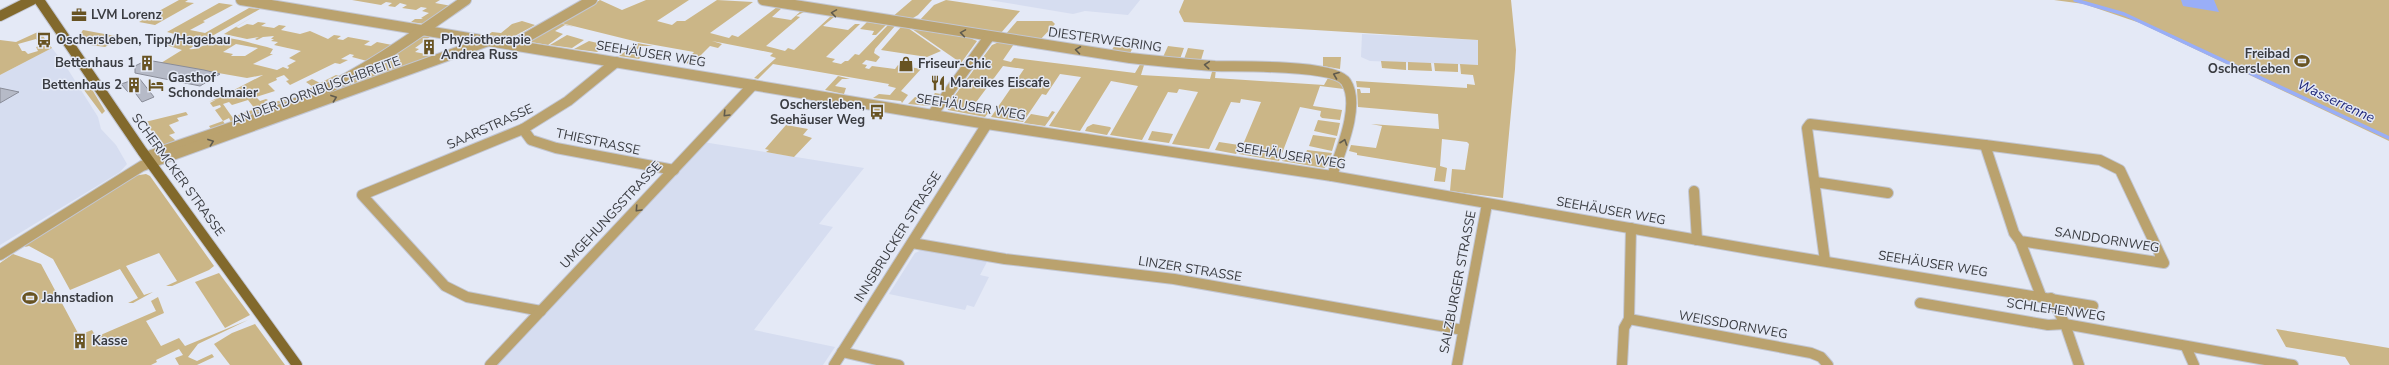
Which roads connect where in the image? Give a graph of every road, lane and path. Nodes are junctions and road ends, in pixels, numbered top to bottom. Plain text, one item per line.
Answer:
1 (32, 0) edge
2 (39, 0) edge
3 (241, 0) edge
4 (466, 0) edge
5 (592, 0) edge
6 (763, 0) edge
7 (0, 16) edge
8 (422, 30) junction
9 (989, 37) junction
10 (488, 41) junction
11 (513, 45) junction
12 (616, 62) junction
13 (753, 85) junction
14 (932, 115) junction
15 (987, 124) junction
16 (523, 129) junction
17 (1985, 145) junction
18 (149, 160) junction
19 (674, 170) junction
20 (1332, 176) junction
21 (1814, 182) junction
22 (1694, 191) dead end
23 (1888, 193) dead end
24 (1487, 204) junction
25 (1631, 228) junction
26 (1697, 240) junction
27 (2020, 241) junction
28 (912, 243) junction
29 (0, 255) edge
30 (1825, 260) junction
31 (2046, 297) junction
32 (1920, 303) dead end
33 (2093, 306) dead end
34 (541, 311) junction
35 (1629, 319) junction
36 (2065, 324) junction
37 (1463, 330) junction
38 (2186, 348) junction
39 (842, 352) junction
40 (297, 365) edge
41 (490, 365) edge
42 (834, 365) edge
43 (899, 365) edge
44 (1457, 365) edge
45 (1622, 365) edge
46 (1828, 365) edge
47 (2079, 365) edge
48 (2194, 365) edge
49 (2293, 365) edge

1 - 7 main road
2 - 18 main road, SCHERMCKER STRASSE
3 - 8 street, SEEHÄUSER WEG
4 - 8 street, AN DER DORNBUSCHBREITE
5 - 11 street
9 -> 6 street, DIESTERWEGRING
8 - 10 street, SEEHÄUSER WEG
8 - 18 street, AN DER DORNBUSCHBREITE
9 - 14 street
20 -> 9 street, DIESTERWEGRING
10 - 11 street, SEEHÄUSER WEG
18 -> 10 street, AN DER DORNBUSCHBREITE
11 - 12 street, SEEHÄUSER WEG
12 - 13 street, SEEHÄUSER WEG
12 - 16 street, SAARSTRASSE
13 - 14 street, SEEHÄUSER WEG
13 -> 19 street, UMGEHUNGSSTRASSE
14 - 15 street, SEEHÄUSER WEG
15 - 20 street, SEEHÄUSER WEG
15 - 28 street, INNSBRUCKER STRASSE
16 - 19 street, THIESTRASSE
16 - 34 street, SAARSTRASSE
17 - 21 street, SANDDORNWEG
17 - 27 street
17 - 27 street, SANDDORNWEG
18 - 29 street
18 - 40 main road, SCHERMCKER STRASSE
19 -> 34 street, UMGEHUNGSSTRASSE
20 - 24 street, SEEHÄUSER WEG
21 - 23 street
21 - 30 street, SANDDORNWEG
22 - 26 street
24 - 25 street, SEEHÄUSER WEG
24 - 37 street, SALZBURGER STRASSE
25 - 26 street, SEEHÄUSER WEG
25 - 35 street
26 - 30 street, SEEHÄUSER WEG
27 - 31 street
28 - 37 street, LINZER STRASSE
28 - 39 street, INNSBRUCKER STRASSE
30 - 31 street, SEEHÄUSER WEG
31 - 33 street, SEEHÄUSER WEG
31 - 36 street
32 - 36 street, SCHLEHENWEG
34 - 41 street, UMGEHUNGSSTRASSE
35 - 45 street
35 - 46 street, WEISSDORNWEG
36 - 38 street, SCHLEHENWEG
36 - 47 street
37 - 44 street, SALZBURGER STRASSE
38 - 48 street
38 - 49 street, SCHLEHENWEG
39 - 42 street, INNSBRUCKER STRASSE
39 - 43 street

